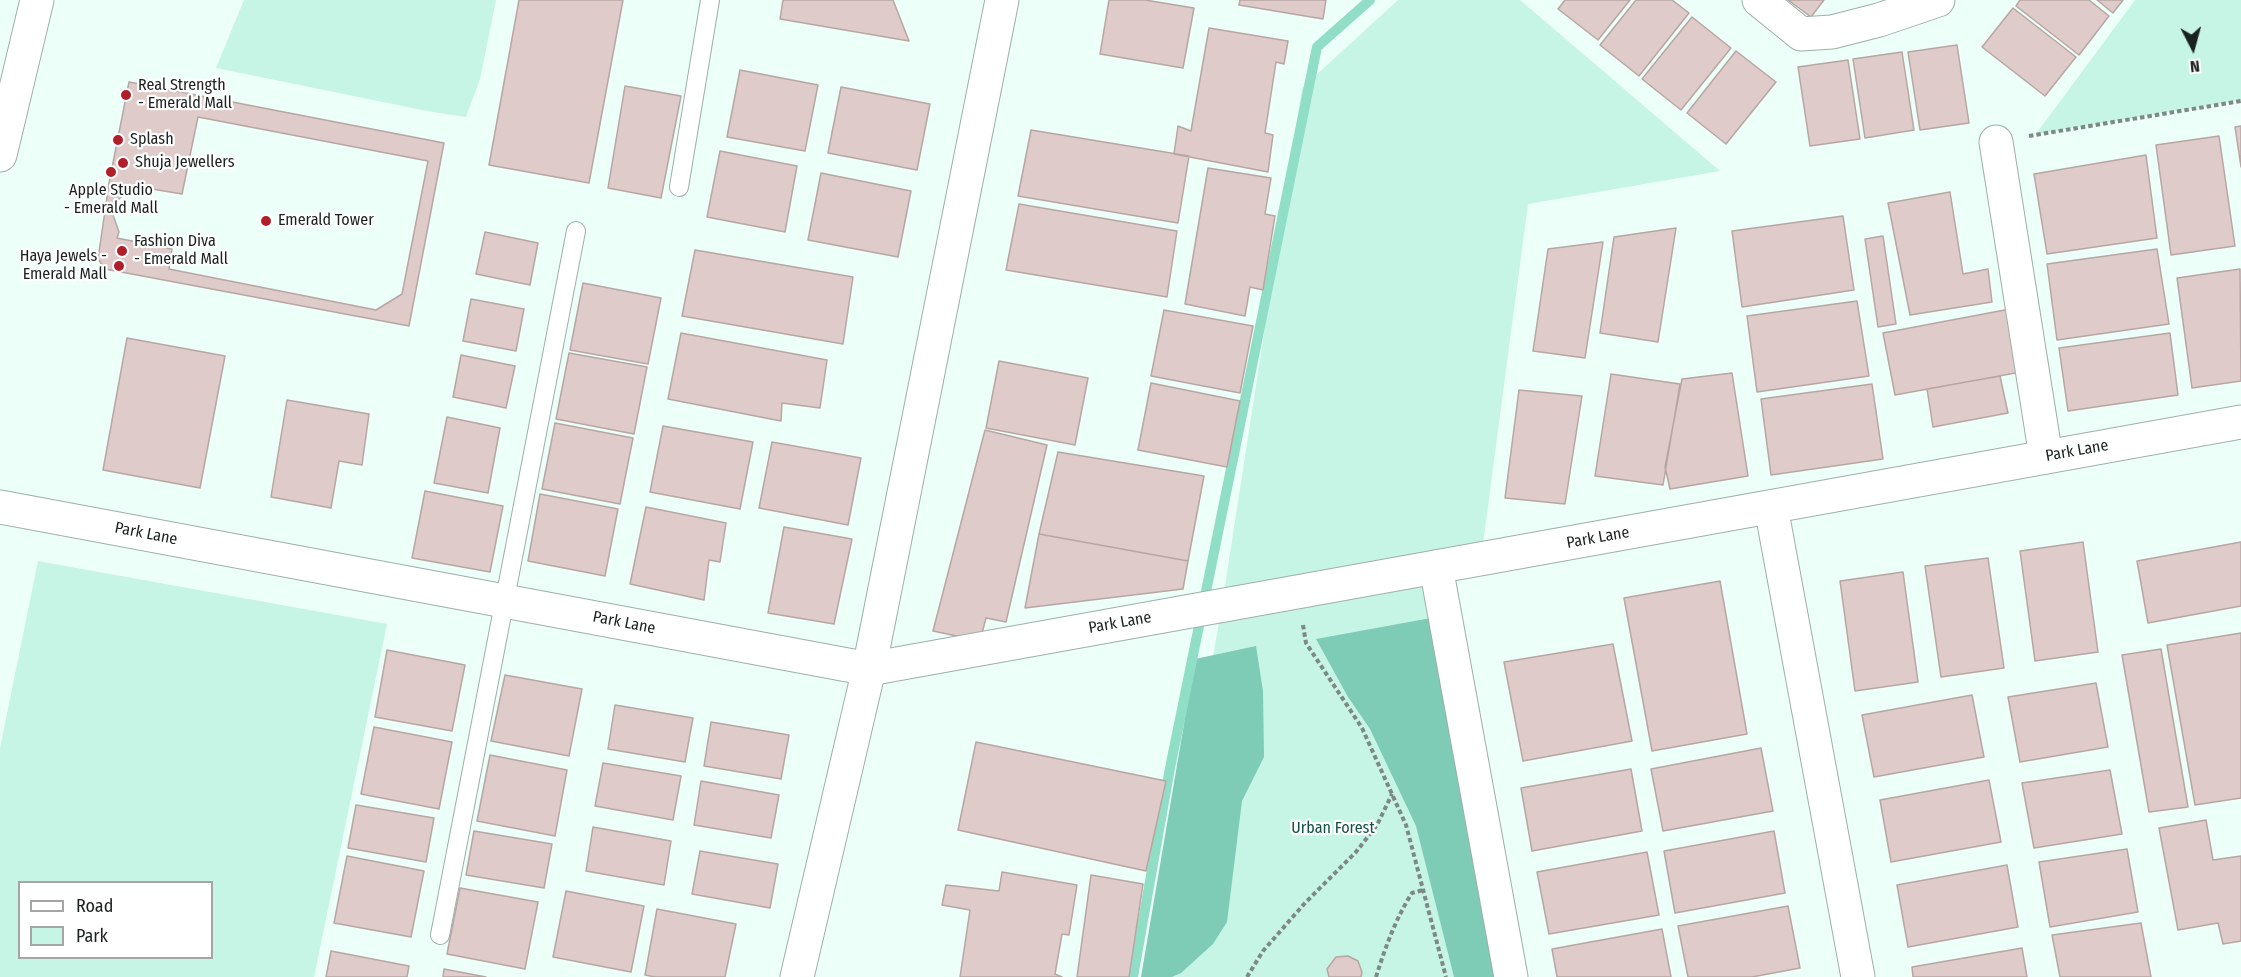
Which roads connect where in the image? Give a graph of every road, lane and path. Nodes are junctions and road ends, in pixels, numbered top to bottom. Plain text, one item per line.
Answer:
1 (37, 0) edge
2 (710, 0) edge
3 (1002, 0) edge
4 (1759, 0) edge
5 (1938, 0) edge
6 (2241, 101) edge
7 (1996, 142) joint
8 (0, 155) edge
9 (679, 187) dead end
10 (576, 231) dead end
11 (2241, 422) edge
12 (2046, 457) junction
13 (0, 507) edge
14 (1771, 507) junction
15 (1436, 567) junction
16 (1298, 591) junction
17 (506, 601) junction
18 (869, 669) junction
19 (1392, 794) junction
20 (1423, 890) junction
21 (440, 935) dead end
22 (797, 977) edge
23 (1247, 977) edge
24 (1376, 977) edge
25 (1446, 977) edge
26 (1511, 977) edge
27 (1858, 977) edge

1 - 8 street
2 - 9 lane
3 - 18 street
4 - 5 street
6 - 7 path
7 - 12 street
10 - 17 lane
11 - 12 street, Park Lane
12 - 14 street, Park Lane
13 - 17 street, Park Lane
14 - 15 street, Park Lane
14 - 27 street
15 - 16 street, Park Lane
15 - 26 street
16 - 18 street, Park Lane
16 - 19 path
17 - 18 street, Park Lane
17 - 21 lane
18 - 22 street
19 - 20 path
19 - 23 path
20 - 24 path
20 - 25 path

